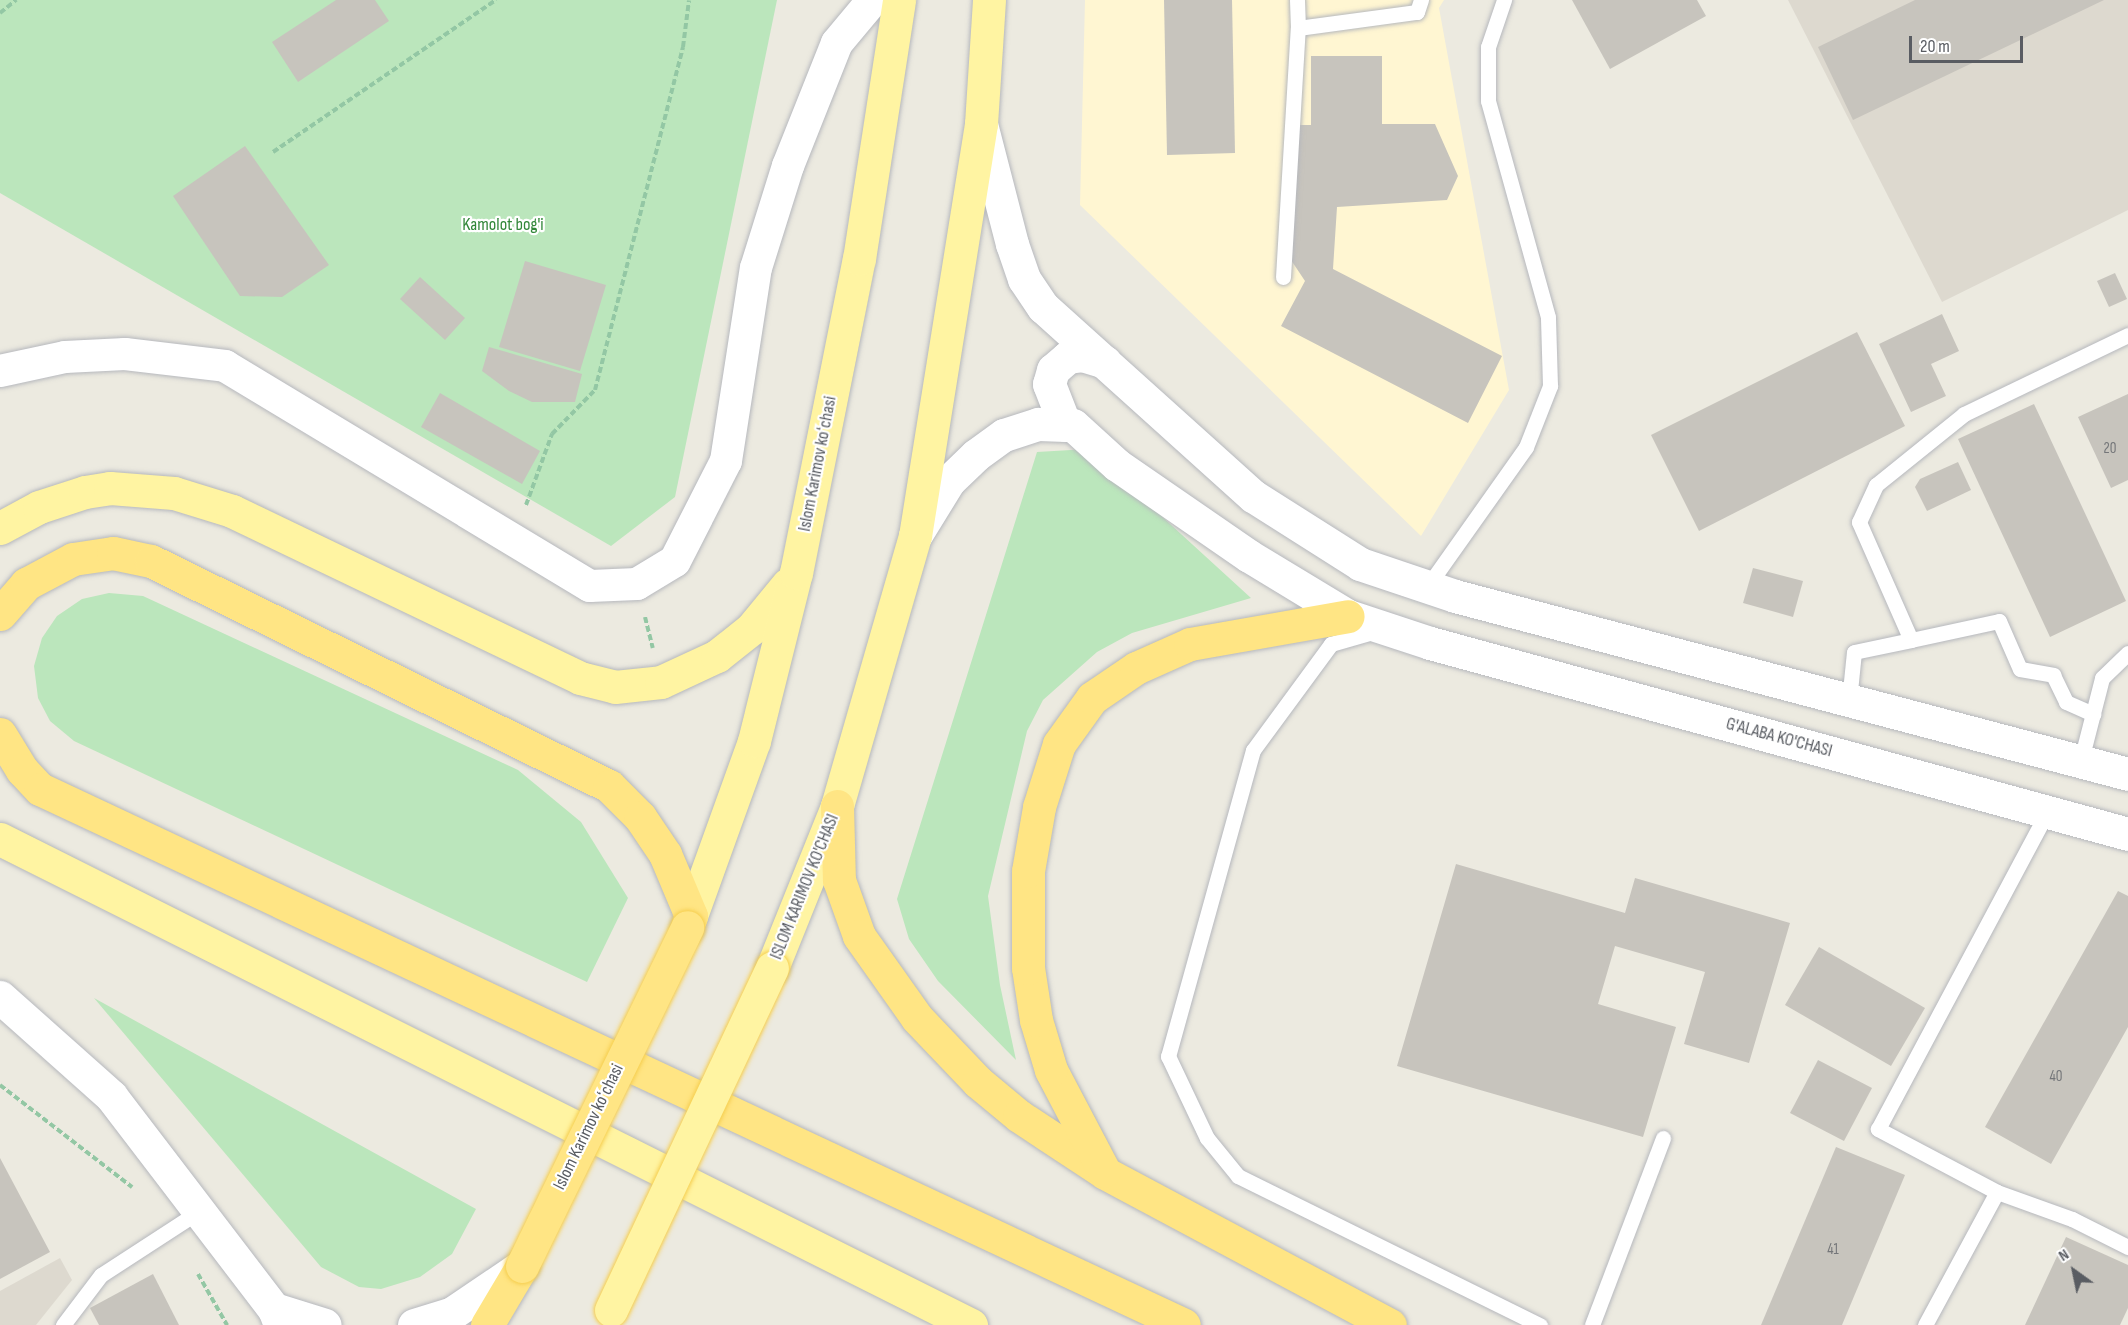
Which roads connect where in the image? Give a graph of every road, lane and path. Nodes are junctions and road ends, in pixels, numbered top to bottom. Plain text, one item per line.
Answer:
1 (16, 0) edge
2 (496, 0) edge
3 (689, 0) edge
4 (873, 0) edge
5 (899, 0) edge
6 (989, 0) edge
7 (1297, 0) edge
8 (1421, 0) edge
9 (1504, 0) edge
10 (0, 13) edge
11 (1298, 28) junction
12 (981, 124) junction
13 (273, 152) dead end
14 (1283, 277) dead end
15 (2128, 335) edge
16 (1105, 362) junction
17 (0, 371) edge
18 (1065, 424) junction
19 (0, 528) edge
20 (915, 536) junction
21 (513, 539) junction
22 (796, 573) junction
23 (637, 584) junction
24 (1441, 592) junction
25 (0, 614) edge
26 (1348, 616) junction
27 (1385, 628) junction
28 (1911, 640) junction
29 (2128, 653) edge
30 (661, 682) junction
31 (1849, 701) junction
32 (2093, 714) junction
33 (0, 734) edge
34 (2081, 760) junction
35 (2128, 774) edge
36 (837, 806) junction
37 (2048, 812) junction
38 (2128, 834) edge
39 (0, 839) edge
40 (689, 921) junction
41 (0, 997) edge
42 (0, 1085) edge
43 (1663, 1138) dead end
44 (1105, 1173) junction
45 (135, 1190) dead end
46 (1997, 1192) junction
47 (198, 1212) junction
48 (169, 1233) junction
49 (2128, 1247) edge
50 (522, 1266) junction
51 (277, 1317) edge
52 (607, 1317) edge
53 (63, 1325) edge
54 (227, 1325) edge
55 (325, 1325) edge
56 (414, 1325) edge
57 (487, 1325) edge
58 (971, 1325) edge
59 (1184, 1325) edge
60 (1390, 1325) edge
61 (1540, 1325) edge
62 (1592, 1325) edge
63 (1925, 1325) edge

1 - 10 path
2 - 13 path
3 - 21 path
4 - 23 street
5 - 22 main road, Islom Karimov koʻchasi
6 - 12 main road
7 - 11 lane
8 - 11 lane
9 - 24 lane
11 - 14 lane
12 - 16 main road
12 - 20 main road
15 - 28 lane
16 - 18 main road
16 - 24 main road
17 - 21 street
18 - 20 main road
18 - 26 main road, G'ALABA KO'CHASI
19 - 30 main road
20 - 36 main road
21 - 23 street
22 - 30 main road
22 - 40 main road, Islom Karimov koʻchasi
23 - 30 path
24 - 31 main road
25 - 40 highway
26 - 27 main road, G'ALABA KO'CHASI
26 - 44 highway
27 - 37 main road, G'ALABA KO'CHASI
27 - 61 lane
28 - 31 lane
28 - 32 lane
29 - 32 lane
31 - 34 main road
32 - 34 lane
33 - 59 highway
34 - 35 main road
36 - 44 highway
36 - 52 main road, ISLOM KARIMOV KO'CHASI, bridge
37 - 38 main road, G'ALABA KO'CHASI
37 - 46 lane
39 - 58 main road
40 - 50 highway, Islom Karimov koʻchasi, bridge
41 - 47 main road
42 - 45 path
43 - 62 lane
44 - 60 highway
46 - 49 lane
46 - 63 lane
47 - 48 lane
47 - 51 main road
48 - 53 lane
48 - 54 path
50 - 56 main road
50 - 57 highway, Islom Karimov koʻchasi
51 - 55 main road

